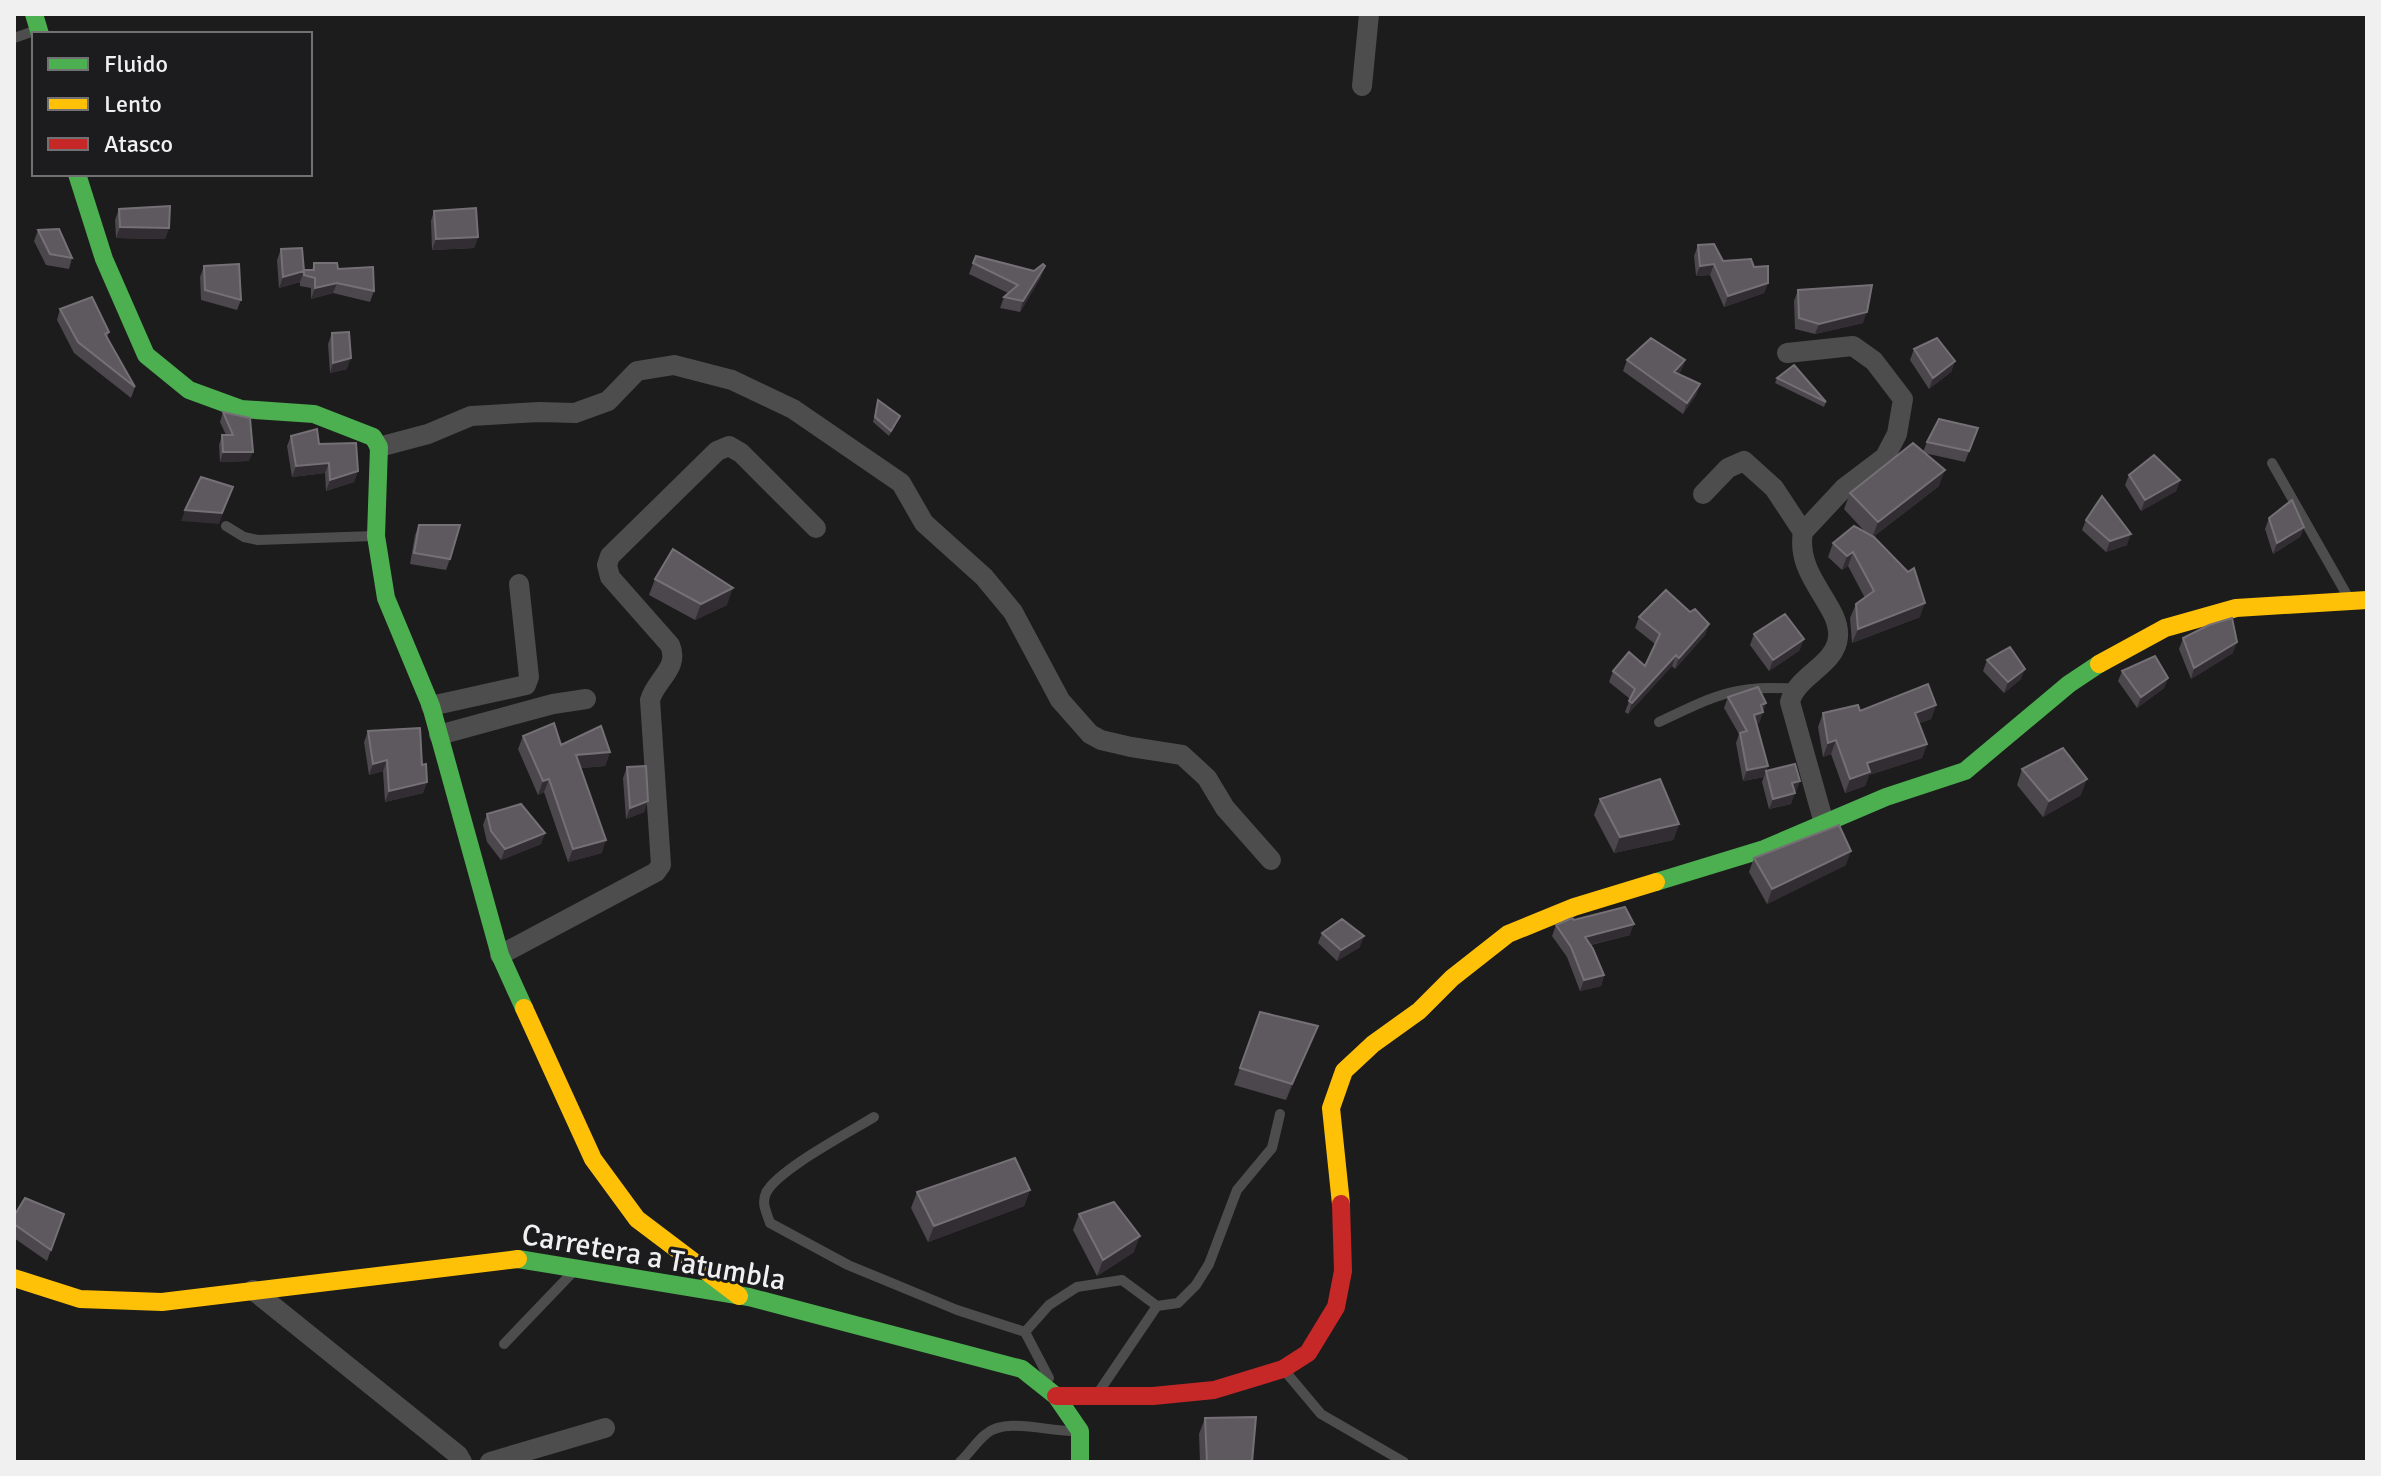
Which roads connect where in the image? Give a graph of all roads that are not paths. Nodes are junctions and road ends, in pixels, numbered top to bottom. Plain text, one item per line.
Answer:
1 (1369, 14) edge
2 (37, 26) edge
3 (14, 38) edge
4 (1362, 86) dead end
5 (78, 176) edge
6 (1787, 353) dead end
7 (379, 447) junction
8 (2272, 463) dead end
9 (1703, 494) dead end
10 (226, 526) dead end
11 (816, 528) dead end
12 (1803, 532) junction
13 (376, 536) junction
14 (519, 584) dead end
15 (2359, 600) edge
16 (1795, 689) junction
17 (586, 699) dead end
18 (431, 706) junction
19 (1659, 722) dead end
20 (439, 735) junction
21 (1824, 823) junction
22 (1271, 860) dead end
23 (500, 955) junction
24 (1280, 1114) dead end
25 (874, 1117) dead end
26 (576, 1269) junction
27 (14, 1278) edge
28 (253, 1290) junction
29 (739, 1296) junction
30 (1157, 1306) junction
31 (1025, 1332) junction
32 (504, 1344) dead end
33 (1283, 1369) junction
34 (1056, 1396) junction
35 (1095, 1397) junction
36 (605, 1428) dead end
37 (1080, 1431) junction
38 (462, 1462) edge
39 (490, 1462) edge
40 (960, 1462) edge
41 (1080, 1462) edge
42 (1404, 1462) edge

1 - 4 street
2 - 3 lane
5 - 7 street
6 - 12 street
7 - 13 street
7 - 22 street
8 - 15 lane
9 - 12 street
10 - 13 lane
11 - 23 street
12 - 16 street
13 - 18 street
14 - 18 street
15 - 21 street
16 - 19 lane
16 - 21 street
17 - 20 street
18 - 20 street
20 - 23 street
21 - 33 street
23 - 29 street
24 - 30 lane
25 - 31 lane
26 - 28 street, Carretera a Tatumbla
26 - 29 street, Carretera a Tatumbla
26 - 32 lane
27 - 28 street, Carretera a Tatumbla
28 - 38 street
29 - 34 street, Carretera a Tatumbla
30 - 31 lane
30 - 35 lane
31 - 34 lane
33 - 35 street
33 - 42 lane
34 - 35 street
34 - 37 street, Carretera a Tatumbla
36 - 39 street
37 - 40 lane
37 - 41 street

